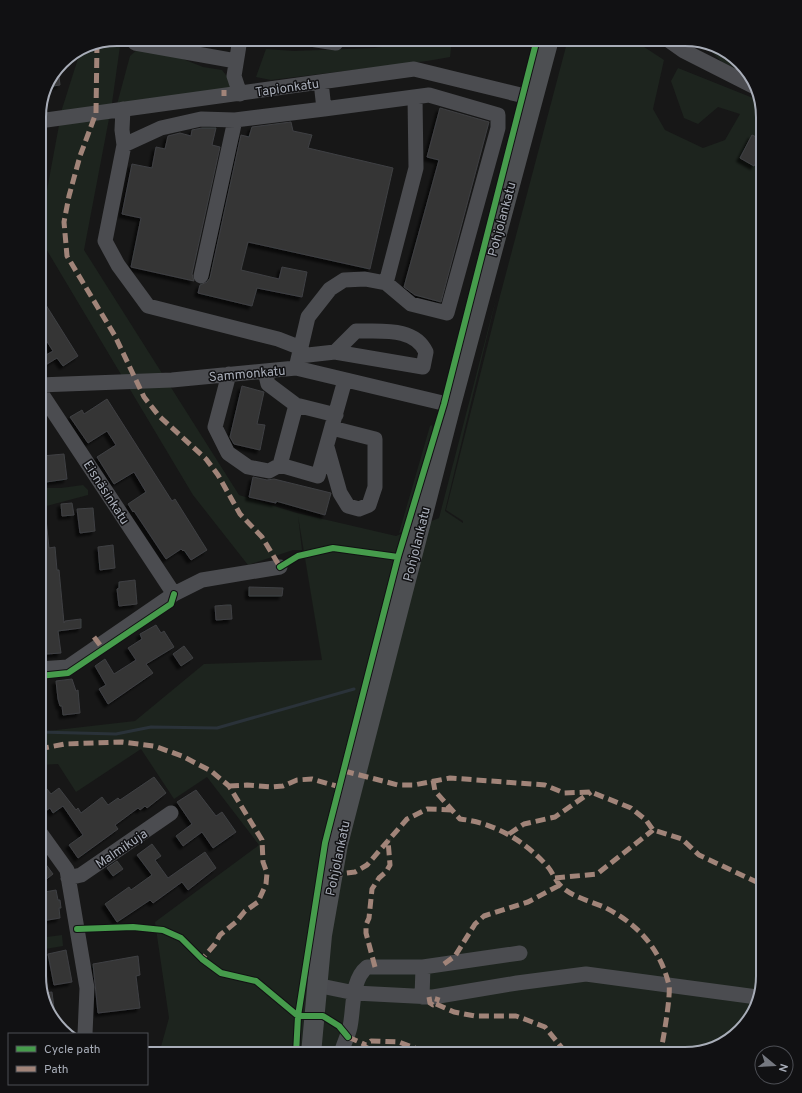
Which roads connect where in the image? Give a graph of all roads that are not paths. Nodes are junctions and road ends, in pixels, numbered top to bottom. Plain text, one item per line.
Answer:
1 (152, 46) edge
2 (239, 46) edge
3 (547, 46) edge
4 (677, 46) edge
5 (236, 61) junction
6 (321, 82) junction
7 (746, 83) edge
8 (240, 94) junction
9 (415, 97) junction
10 (533, 98) junction
11 (123, 109) junction
12 (324, 109) junction
13 (46, 120) edge
14 (236, 120) junction
15 (124, 145) junction
16 (201, 276) dead end
17 (386, 283) junction
18 (335, 352) junction
19 (299, 357) junction
20 (265, 371) junction
21 (229, 374) junction
22 (345, 380) junction
23 (46, 385) edge
24 (46, 401) edge
25 (296, 404) junction
26 (452, 405) junction
27 (334, 421) junction
28 (327, 446) junction
29 (280, 465) junction
30 (280, 567) dead end
31 (174, 594) junction
32 (46, 669) edge
33 (171, 814) dead end
34 (46, 841) edge
35 (68, 878) junction
36 (520, 953) dead end
37 (424, 968) junction
38 (316, 985) junction
39 (355, 993) junction
40 (753, 996) edge
41 (422, 997) junction
42 (85, 1033) edge
43 (312, 1047) edge
44 (343, 1047) edge

1 - 5 street
2 - 5 street
3 - 10 main road, Pohjolankatu
4 - 7 street
5 - 8 street
6 - 8 street, Tapionkatu
6 - 10 street, Tapionkatu
6 - 12 street
8 - 11 street, Tapionkatu
9 - 12 street
9 - 17 street
9 - 17 street
10 - 26 main road, Pohjolankatu
11 - 13 street, Tapionkatu
11 - 15 street
12 - 14 street
14 - 15 street
14 - 16 street
15 - 19 street
17 - 19 street
18 - 18 street
18 - 19 street
19 - 20 street, Sammonkatu
19 - 22 street, Sammonkatu
20 - 21 street, Sammonkatu
20 - 25 street
21 - 23 street, Sammonkatu
21 - 29 street
22 - 26 street, Sammonkatu
22 - 27 street
24 - 31 street, Eisnäsinkatu
25 - 27 street
25 - 29 street
26 - 38 main road, Pohjolankatu
27 - 28 street
27 - 28 street
28 - 29 street
30 - 31 street
31 - 32 street
33 - 35 street, Malmikuja
34 - 35 street
35 - 42 street
36 - 37 street
37 - 39 street
37 - 41 street
38 - 39 street
38 - 43 main road, Pohjolankatu
39 - 41 street
39 - 44 street
40 - 41 street

